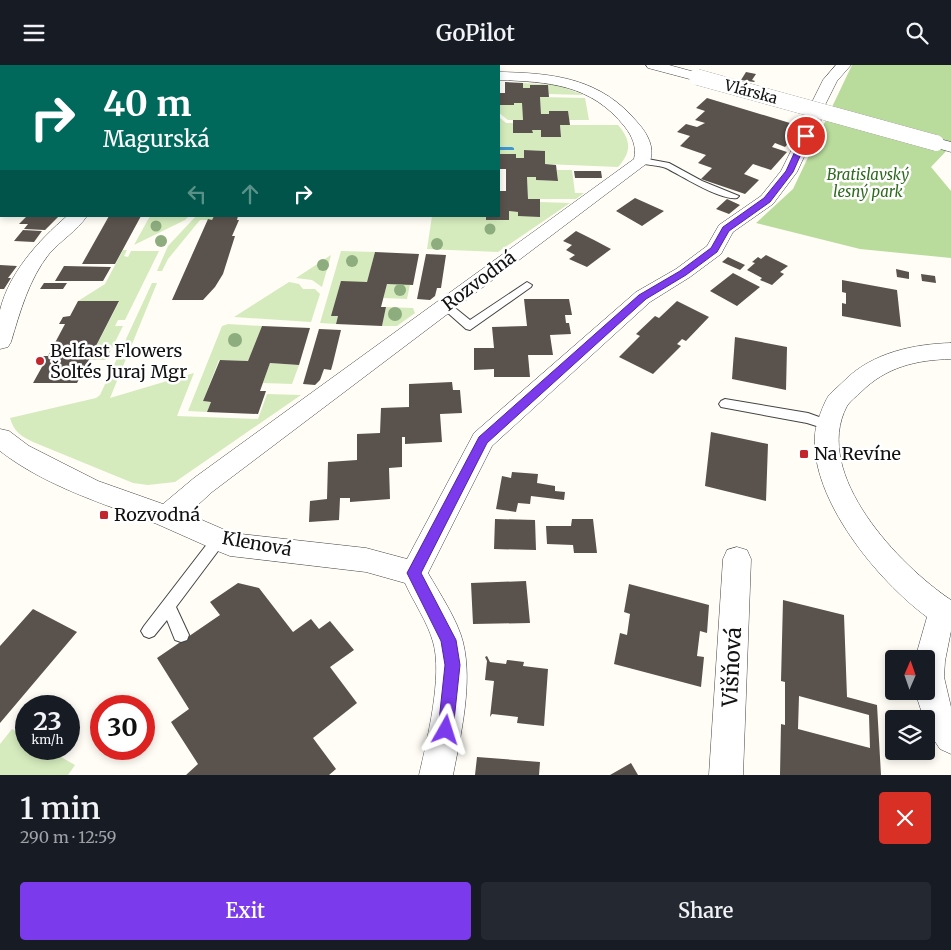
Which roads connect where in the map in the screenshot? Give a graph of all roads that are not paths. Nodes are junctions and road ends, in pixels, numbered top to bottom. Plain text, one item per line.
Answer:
1 (653, 65) edge
2 (844, 65) edge
3 (500, 76) edge
4 (944, 145) edge
5 (666, 154) dead end
6 (642, 161) junction
7 (666, 165) junction
8 (734, 196) dead end
9 (77, 217) edge
10 (528, 285) dead end
11 (445, 306) junction
12 (0, 342) edge
13 (951, 351) edge
14 (725, 404) dead end
15 (829, 425) junction
16 (0, 439) edge
17 (167, 517) junction
18 (219, 539) junction
19 (737, 559) dead end
20 (414, 573) junction
21 (168, 606) junction
22 (947, 615) edge
23 (150, 631) dead end
24 (181, 635) dead end
25 (951, 738) edge
26 (436, 775) edge
27 (726, 775) edge

1 - 4 street, Vlárska, bridge
2 - 20 street
3 - 6 street
5 - 7 lane
6 - 7 lane
6 - 11 street, Rozvodná
7 - 8 lane
9 - 12 street
10 - 11 lane
11 - 17 street, Rozvodná
13 - 15 street
14 - 15 lane
15 - 22 street
16 - 17 street, Klenová
17 - 18 street, Klenová
18 - 20 street, Klenová
18 - 21 lane
19 - 27 street, Višňová
20 - 26 street
21 - 23 lane
21 - 24 lane
22 - 25 street

